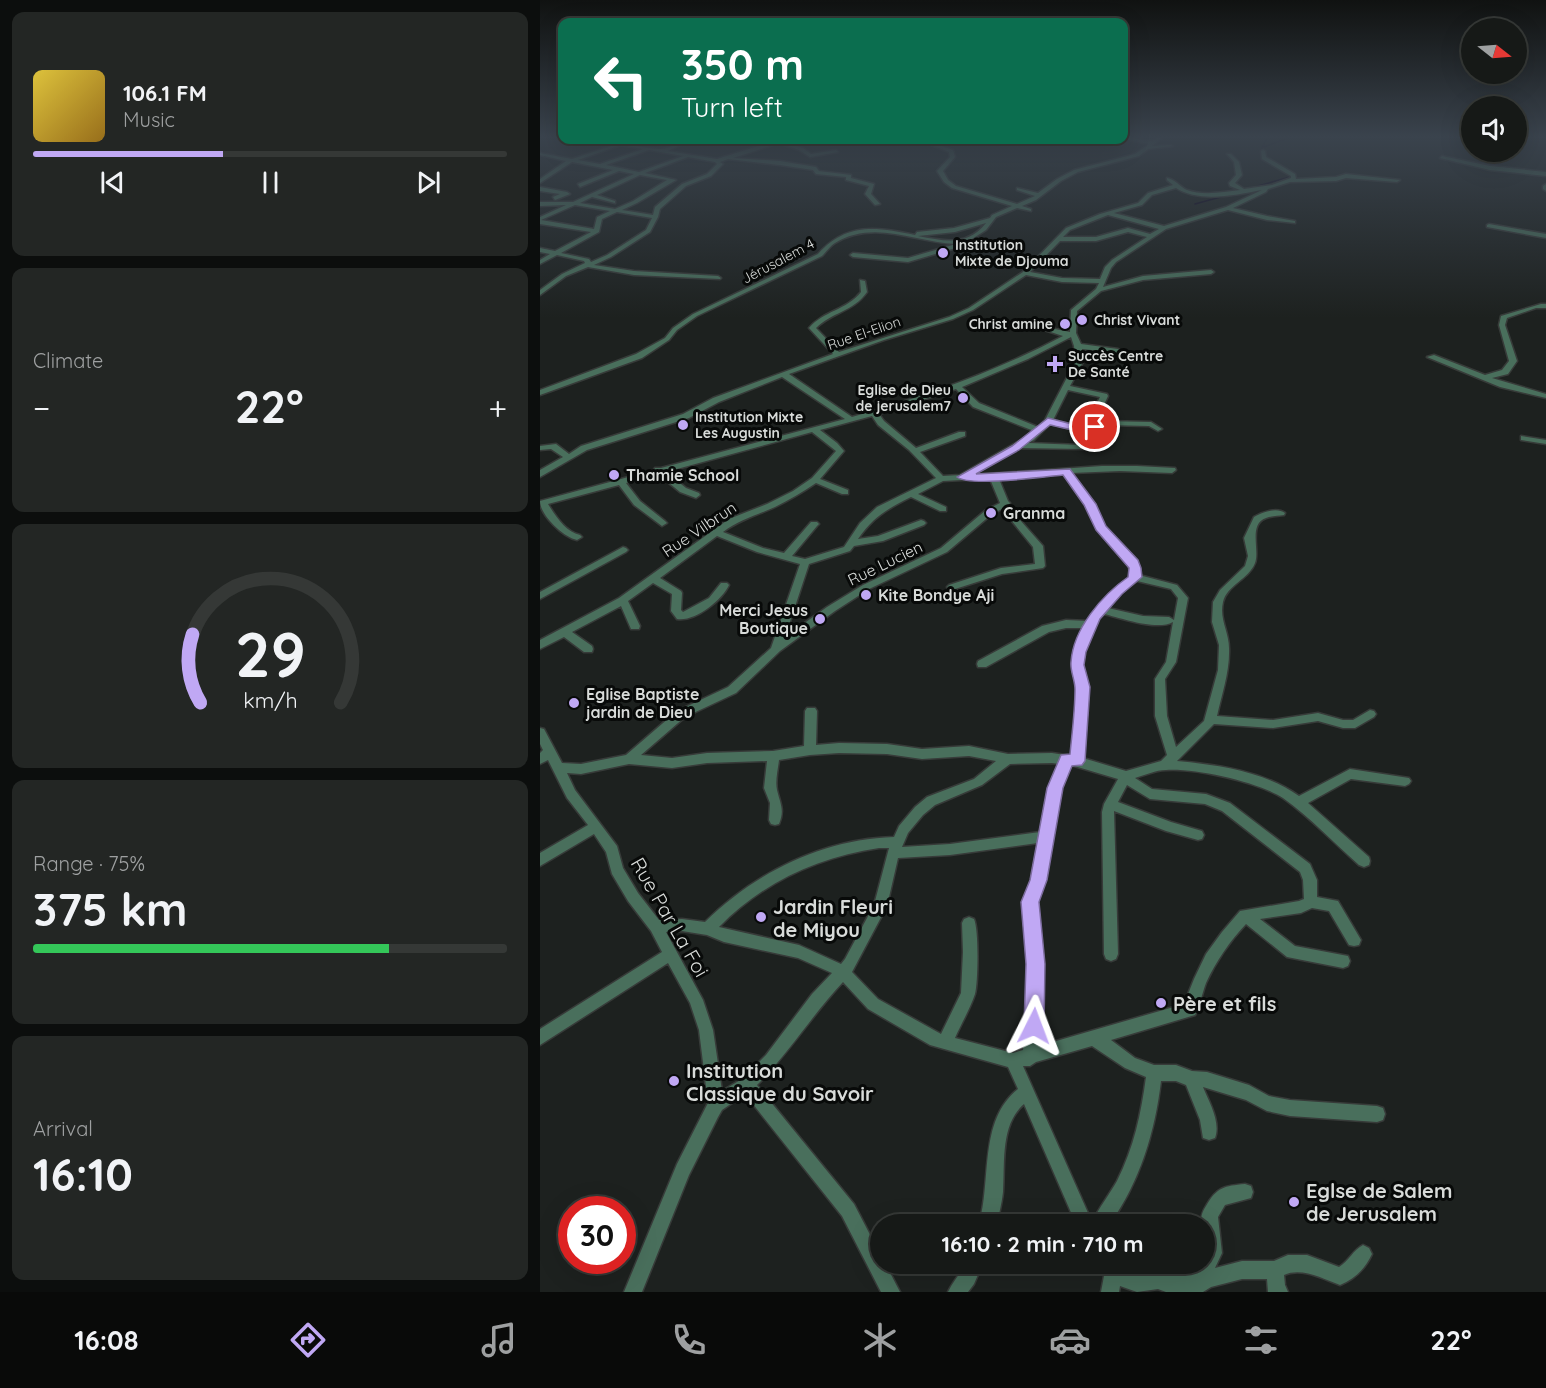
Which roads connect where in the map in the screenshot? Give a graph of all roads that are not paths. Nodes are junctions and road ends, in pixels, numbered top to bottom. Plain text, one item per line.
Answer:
1 (587, 197) edge
2 (599, 197) edge
3 (643, 197) edge
4 (670, 197) edge
5 (871, 197) edge
6 (988, 197) edge
7 (1034, 197) edge
8 (1147, 197) edge
9 (1187, 197) edge
10 (1251, 197) edge
11 (1182, 198) dead end
12 (613, 202) dead end
13 (573, 203) junction
14 (540, 204) edge
15 (877, 204) dead end
16 (1016, 206) junction
17 (1228, 208) junction
18 (1029, 210) dead end
19 (613, 211) junction
20 (1108, 213) junction
21 (655, 217) junction
22 (992, 219) junction
23 (540, 220) edge
24 (1293, 222) dead end
25 (1489, 226) dead end
26 (1164, 228) junction
27 (597, 231) junction
28 (914, 236) junction
29 (1150, 236) junction
30 (1546, 236) edge
31 (1057, 239) junction
32 (962, 243) junction
33 (540, 250) edge
34 (557, 253) junction
35 (852, 255) dead end
36 (540, 262) edge
37 (586, 264) junction
38 (1211, 272) dead end
39 (1025, 273) junction
40 (718, 278) dead end
41 (862, 281) dead end
42 (1101, 281) junction
43 (1100, 290) junction
44 (540, 292) edge
45 (1546, 306) edge
46 (1037, 326) dead end
47 (1071, 334) junction
48 (1077, 346) junction
49 (1118, 351) dead end
50 (838, 355) junction
51 (1431, 357) dead end
52 (783, 374) junction
53 (1484, 378) junction
54 (957, 385) junction
55 (1067, 387) junction
56 (540, 393) edge
57 (1546, 396) edge
58 (874, 413) junction
59 (849, 418) junction
60 (1048, 421) junction
61 (1098, 425) junction
62 (813, 429) junction
63 (1158, 429) dead end
64 (1039, 430) junction
65 (962, 434) dead end
66 (1524, 438) dead end
67 (1546, 442) edge
68 (1019, 445) junction
69 (1081, 447) dead end
70 (540, 448) edge
71 (915, 452) junction
72 (568, 457) junction
73 (658, 470) junction
74 (1172, 470) dead end
75 (1066, 472) junction
76 (540, 474) edge
77 (962, 477) junction
78 (941, 478) junction
79 (994, 478) junction
80 (815, 480) junction
81 (620, 481) junction
82 (845, 492) dead end
83 (912, 494) junction
84 (696, 495) dead end
85 (542, 503) edge
86 (1006, 503) junction
87 (943, 509) dead end
88 (1281, 513) dead end
89 (662, 523) dead end
90 (921, 523) dead end
91 (814, 524) dead end
92 (716, 532) junction
93 (577, 537) dead end
94 (853, 543) junction
95 (623, 550) dead end
96 (786, 557) junction
97 (805, 562) junction
98 (1135, 577) junction
99 (654, 579) junction
100 (724, 585) dead end
101 (952, 587) dead end
102 (540, 596) edge
103 (623, 600) junction
104 (1103, 610) junction
105 (1169, 621) dead end
106 (1089, 625) junction
107 (635, 626) dead end
108 (565, 632) junction
109 (540, 645) edge
110 (588, 649) dead end
111 (775, 650) junction
112 (982, 664) dead end
113 (812, 711) dead end
114 (1370, 714) dead end
115 (1210, 718) junction
116 (540, 732) edge
117 (810, 750) junction
118 (543, 754) edge
119 (1173, 755) junction
120 (773, 756) junction
121 (629, 759) junction
122 (1008, 759) junction
123 (1072, 760) junction
124 (1165, 765) junction
125 (560, 768) junction
126 (1126, 776) junction
127 (1405, 782) dead end
128 (1297, 803) junction
129 (1110, 804) junction
130 (775, 820) dead end
131 (596, 826) junction
132 (1198, 835) dead end
133 (1045, 837) junction
134 (895, 847) junction
135 (540, 860) edge
136 (1364, 861) dead end
137 (1311, 902) junction
138 (1245, 915) junction
139 (969, 923) dead end
140 (656, 927) junction
141 (708, 929) junction
142 (1354, 940) dead end
143 (671, 954) junction
144 (1111, 954) dead end
145 (1343, 961) dead end
146 (842, 971) junction
147 (540, 1038) edge
148 (1096, 1039) junction
149 (945, 1043) junction
150 (1030, 1058) junction
151 (1013, 1062) junction
152 (1154, 1073) junction
153 (1192, 1079) junction
154 (747, 1084) junction
155 (1028, 1091) junction
156 (716, 1104) junction
157 (1377, 1114) dead end
158 (1209, 1132) dead end
159 (1245, 1192) dead end
160 (992, 1214) edge
161 (1081, 1214) edge
162 (1108, 1214) edge
163 (1363, 1254) dead end
164 (1275, 1270) junction
165 (970, 1274) edge
166 (1110, 1276) edge
167 (1157, 1280) junction
168 (633, 1292) edge
169 (891, 1292) edge
170 (957, 1292) edge
171 (1280, 1292) edge

1 - 13 street
2 - 12 street
3 - 19 street
4 - 21 street
5 - 15 street
6 - 16 street
7 - 16 street
8 - 20 street, Rue El-Elion
9 - 11 street
10 - 17 street
13 - 14 street
13 - 19 street
13 - 23 street
16 - 18 street
16 - 22 street
17 - 24 street
17 - 26 street
19 - 21 street
19 - 27 street
20 - 26 street
20 - 31 street, Rue El-Elion
21 - 37 street
22 - 28 street
22 - 32 street
23 - 27 street
25 - 30 street
26 - 29 street
27 - 34 street
28 - 32 street, Jérusalem 4
28 - 56 street, Jérusalem 4
29 - 31 street
29 - 42 street
31 - 39 street, Rue El-Elion
32 - 35 street
33 - 34 street
34 - 36 street
34 - 37 street
37 - 40 street
37 - 44 street
38 - 43 street
39 - 42 street
39 - 50 street, Rue El-Elion
41 - 50 street
42 - 43 street
43 - 47 street
45 - 53 street
46 - 47 street
47 - 48 street, Rue Lucien
47 - 54 street
48 - 49 street
48 - 55 street, Rue Lucien
50 - 52 street, Rue El-Elion
51 - 53 street
52 - 59 street
52 - 72 street, Rue El-Elion
53 - 57 street
54 - 58 street
54 - 64 street
55 - 60 street, Rue Lucien
55 - 61 street
58 - 59 street
58 - 71 street
59 - 62 street
60 - 61 street
60 - 64 street, Rue Lucien
61 - 63 street
62 - 73 street
62 - 80 street, Rue Vilbrun
64 - 68 street, Rue Lucien
65 - 71 street
66 - 67 street
68 - 69 street
68 - 77 street, Rue Lucien
70 - 72 street
71 - 78 street
72 - 76 street, Rue El-Elion
73 - 81 street
73 - 84 street
74 - 75 street
75 - 79 street
75 - 98 street
77 - 78 street, Rue Lucien
77 - 79 street
78 - 83 street, Rue Lucien
79 - 86 street
80 - 82 street
80 - 92 street, Rue Vilbrun
81 - 85 street
81 - 89 street
83 - 87 street
83 - 94 street, Rue Lucien
85 - 93 street
86 - 101 street
86 - 111 street, Rue Lucien
88 - 115 street
90 - 94 street
91 - 96 street
92 - 96 street
92 - 99 street, Rue Vilbrun
94 - 97 street, Rue Lucien
95 - 102 street
96 - 97 street
97 - 111 street, Rue Lucien
98 - 104 street
98 - 119 street
99 - 100 street
99 - 103 street, Rue Vilbrun
103 - 107 street
103 - 108 street, Rue Vilbrun
104 - 105 street
104 - 106 street
106 - 112 street
106 - 123 street
108 - 109 street, Rue Vilbrun
108 - 110 street
111 - 121 street, Rue Lucien
113 - 117 street
114 - 115 street
115 - 119 street
116 - 118 street, Rue Par La Foi
117 - 120 street
117 - 122 street
118 - 125 street, Rue Par La Foi
119 - 124 street
120 - 121 street
120 - 130 street
121 - 125 street
122 - 123 street
122 - 134 street
123 - 126 street
123 - 133 street
124 - 126 street
124 - 128 street
125 - 131 street, Rue Par La Foi
126 - 129 street
126 - 137 street
127 - 128 street
128 - 136 street
129 - 132 street
129 - 144 street
131 - 135 street
131 - 140 street, Rue Par La Foi
133 - 134 street
133 - 150 street
134 - 141 street
134 - 146 street
137 - 138 street
137 - 142 street
138 - 145 street
138 - 148 street
139 - 149 street
140 - 141 street
140 - 143 street, Rue Par La Foi
141 - 146 street
143 - 147 street
143 - 156 street, Rue Par La Foi
146 - 149 street
146 - 154 street
148 - 150 street
148 - 152 street
149 - 151 street
150 - 151 street
151 - 155 street
152 - 153 street
152 - 162 street
153 - 157 street
153 - 158 street
154 - 156 street
154 - 169 street
155 - 160 street
155 - 161 street
156 - 168 street
159 - 167 street
163 - 164 street
164 - 167 street
164 - 171 street
165 - 170 street
166 - 167 street

